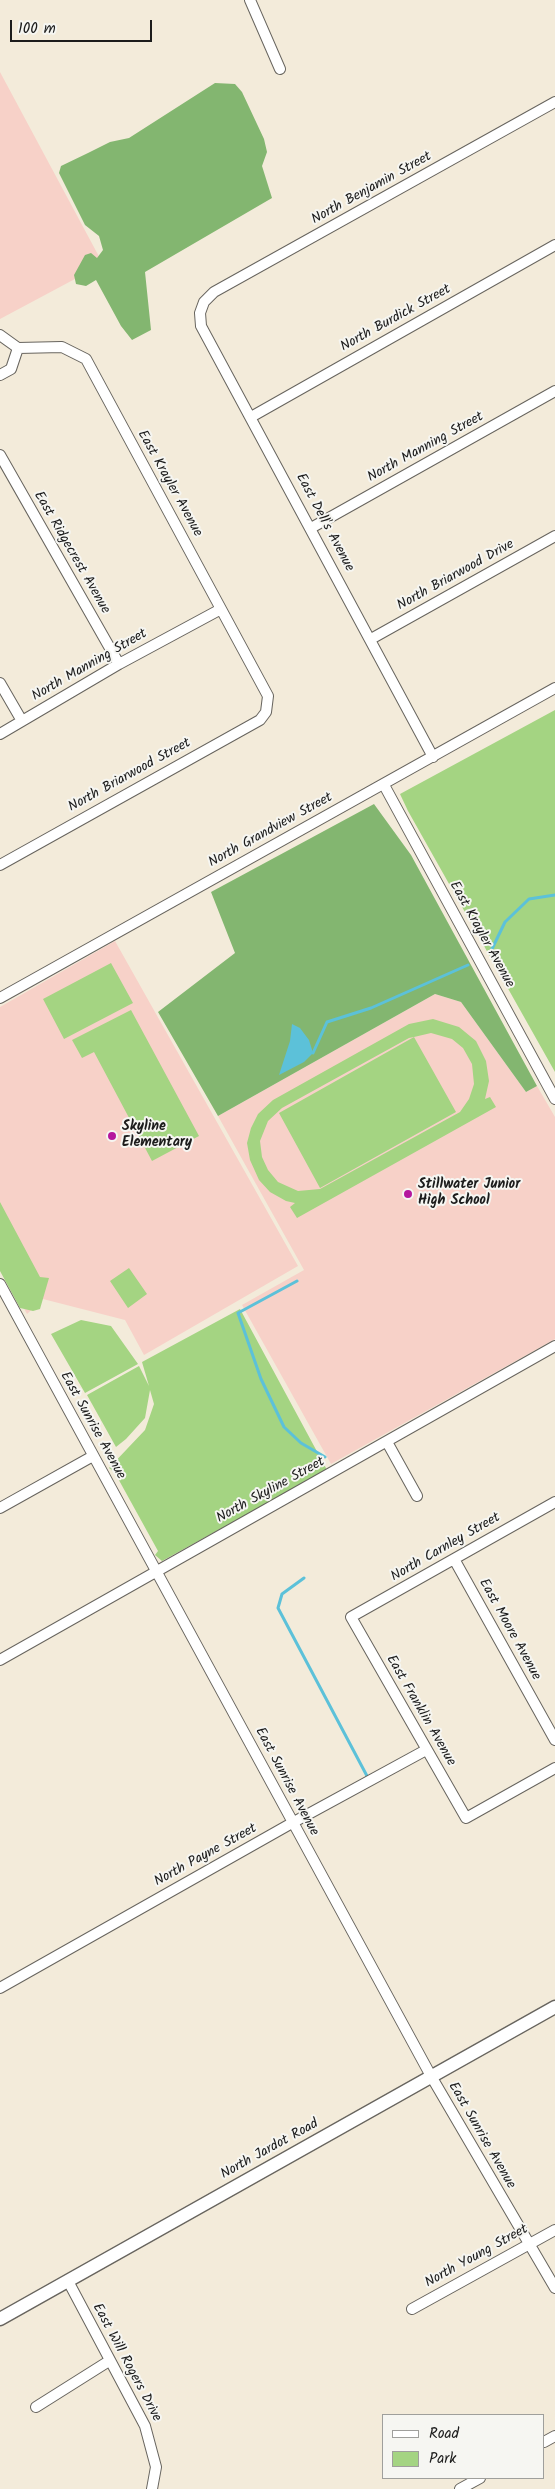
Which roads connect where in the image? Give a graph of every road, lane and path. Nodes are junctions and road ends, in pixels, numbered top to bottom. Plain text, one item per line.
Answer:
1 (250, 0) edge
2 (280, 69) dead end
3 (555, 102) edge
4 (555, 245) edge
5 (204, 302) joint
6 (0, 335) edge
7 (18, 348) junction
8 (0, 375) edge
9 (555, 391) edge
10 (251, 417) junction
11 (0, 455) edge
12 (311, 528) junction
13 (555, 536) edge
14 (221, 609) junction
15 (371, 639) junction
16 (119, 664) junction
17 (0, 683) edge
18 (555, 688) edge
19 (268, 706) joint
20 (22, 721) junction
21 (0, 734) edge
22 (433, 757) junction
23 (384, 785) junction
24 (0, 865) edge
25 (0, 998) edge
26 (555, 1099) edge
27 (0, 1284) edge
28 (555, 1346) edge
29 (387, 1442) junction
30 (93, 1456) junction
31 (417, 1496) dead end
32 (555, 1502) edge
33 (0, 1508) edge
34 (454, 1559) junction
35 (156, 1572) junction
36 (351, 1617) joint
37 (0, 1660) edge
38 (555, 1740) edge
39 (426, 1750) junction
40 (555, 1768) edge
41 (292, 1823) junction
42 (0, 1988) edge
43 (555, 2007) edge
44 (430, 2076) junction
45 (555, 2230) edge
46 (529, 2244) junction
47 (68, 2281) junction
48 (555, 2288) edge
49 (412, 2308) dead end
50 (0, 2320) edge
51 (109, 2362) junction
52 (36, 2407) dead end
53 (478, 2479) edge
54 (152, 2489) edge
55 (460, 2489) edge

1 - 2 street
3 - 5 street, North Benjamin Street
4 - 10 street, North Burdick Street
5 - 10 street, East Dell's Avenue
6 - 7 street
7 - 8 street
7 - 14 street, East Krayler Avenue
9 - 12 street, North Manning Street
10 - 12 street, East Dell's Avenue
11 - 16 street, East Ridgecrest Avenue
12 - 15 street, East Dell's Avenue
13 - 15 street, North Briarwood Drive
14 - 16 street, North Manning Street
14 - 19 street, East Krayler Avenue
15 - 22 street, East Dell's Avenue
16 - 20 street, North Manning Street
17 - 20 street
18 - 22 street, North Grandview Street
19 - 24 street, North Briarwood Street
20 - 21 street, North Manning Street
22 - 23 street, North Grandview Street
23 - 25 street, North Grandview Street
23 - 26 street, East Krayler Avenue
27 - 30 street, East Sunrise Avenue
28 - 29 street, North Skyline Street
29 - 31 street
29 - 35 street, North Skyline Street
30 - 33 street
30 - 35 street, East Sunrise Avenue
32 - 34 street, North Carnley Street
34 - 36 street, North Carnley Street
34 - 38 street, East Moore Avenue
35 - 37 street, North Skyline Street
35 - 41 street, East Sunrise Avenue
36 - 39 street, East Franklin Avenue
39 - 40 street, East Franklin Avenue
39 - 41 street, North Payne Street
41 - 42 street, North Payne Street
41 - 44 street, East Sunrise Avenue
43 - 44 street, North Jardot Road
44 - 46 street, East Sunrise Avenue
44 - 47 street, North Jardot Road
45 - 46 street, North Young Street
46 - 48 street, East Sunrise Avenue
46 - 49 street, North Young Street
47 - 50 street, North Jardot Road
47 - 51 street, East Will Rogers Drive
51 - 52 street
51 - 54 street, East Will Rogers Drive
53 - 55 street

